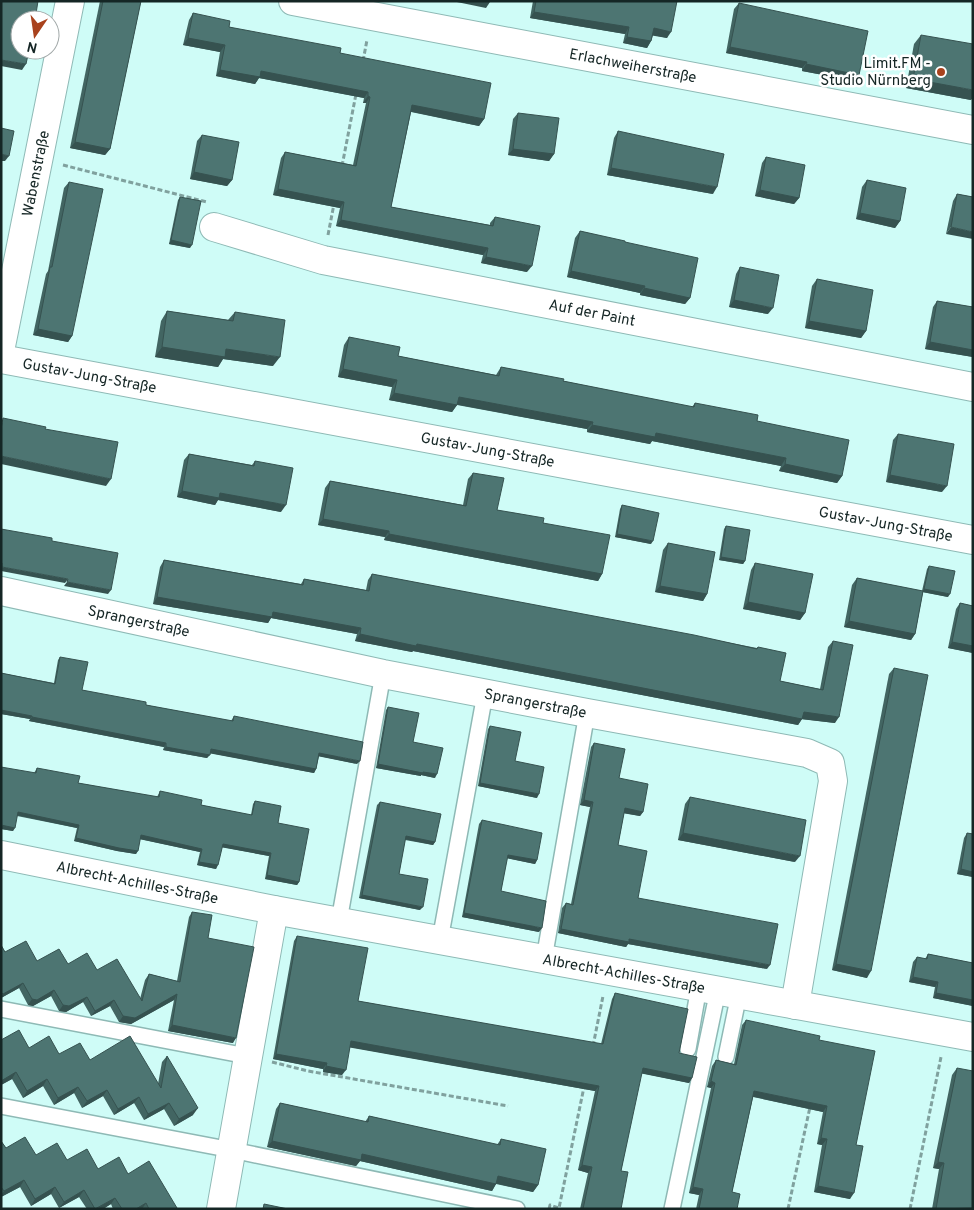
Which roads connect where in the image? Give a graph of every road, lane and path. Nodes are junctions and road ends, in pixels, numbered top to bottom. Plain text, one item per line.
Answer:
1 (70, 1) edge
2 (292, 1) edge
3 (333, 5) edge
4 (372, 17) junction
5 (362, 66) edge
6 (358, 85) edge
7 (973, 130) edge
8 (40, 158) junction
9 (340, 173) edge
10 (334, 202) edge
11 (214, 227) joint
12 (323, 260) junction
13 (1, 346) edge
14 (1, 359) edge
15 (973, 387) edge
16 (973, 540) edge
17 (1, 591) edge
18 (383, 674) junction
19 (485, 694) junction
20 (587, 713) junction
21 (1, 855) edge
22 (274, 910) junction
23 (339, 921) junction
24 (440, 940) junction
25 (544, 959) junction
26 (608, 970) junction
27 (719, 990) junction
28 (795, 1005) junction
29 (1, 1009) edge
30 (946, 1032) junction
31 (973, 1037) edge
32 (592, 1046) edge
33 (688, 1049) dead end
34 (247, 1056) junction
35 (726, 1057) dead end
36 (585, 1084) edge
37 (811, 1105) edge
38 (1, 1106) edge
39 (508, 1106) dead end
40 (232, 1150) junction
41 (221, 1209) edge
42 (518, 1209) edge
43 (549, 1209) edge
44 (672, 1209) edge
45 (788, 1209) edge
46 (910, 1209) edge

1 - 8 street, Wabenstraße
2 - 3 street, Erlachweiherstraße
3 - 4 street, Erlachweiherstraße
4 - 5 path
4 - 7 street, Erlachweiherstraße
6 - 9 path
8 - 11 path
8 - 13 street, Wabenstraße
10 - 12 path
11 - 12 street, Auf der Paint
12 - 15 street, Auf der Paint
14 - 16 street, Gustav-Jung-Straße
17 - 18 street, Sprangerstraße
18 - 19 street, Sprangerstraße
18 - 23 lane
19 - 20 street, Sprangerstraße
19 - 24 lane
20 - 25 lane
20 - 28 street, Sprangerstraße
21 - 22 street, Albrecht-Achilles-Straße
22 - 23 street, Albrecht-Achilles-Straße
22 - 34 street
23 - 24 street, Albrecht-Achilles-Straße
24 - 25 street, Albrecht-Achilles-Straße
25 - 26 street, Albrecht-Achilles-Straße
26 - 27 street, Albrecht-Achilles-Straße
26 - 32 path
27 - 28 street, Albrecht-Achilles-Straße
27 - 33 lane
27 - 35 lane
27 - 44 lane
28 - 30 street, Albrecht-Achilles-Straße
29 - 34 lane
30 - 31 street, Albrecht-Achilles-Straße
30 - 46 path
34 - 39 path
34 - 40 street
36 - 43 path
37 - 45 path
38 - 40 lane
40 - 41 street
40 - 42 lane

